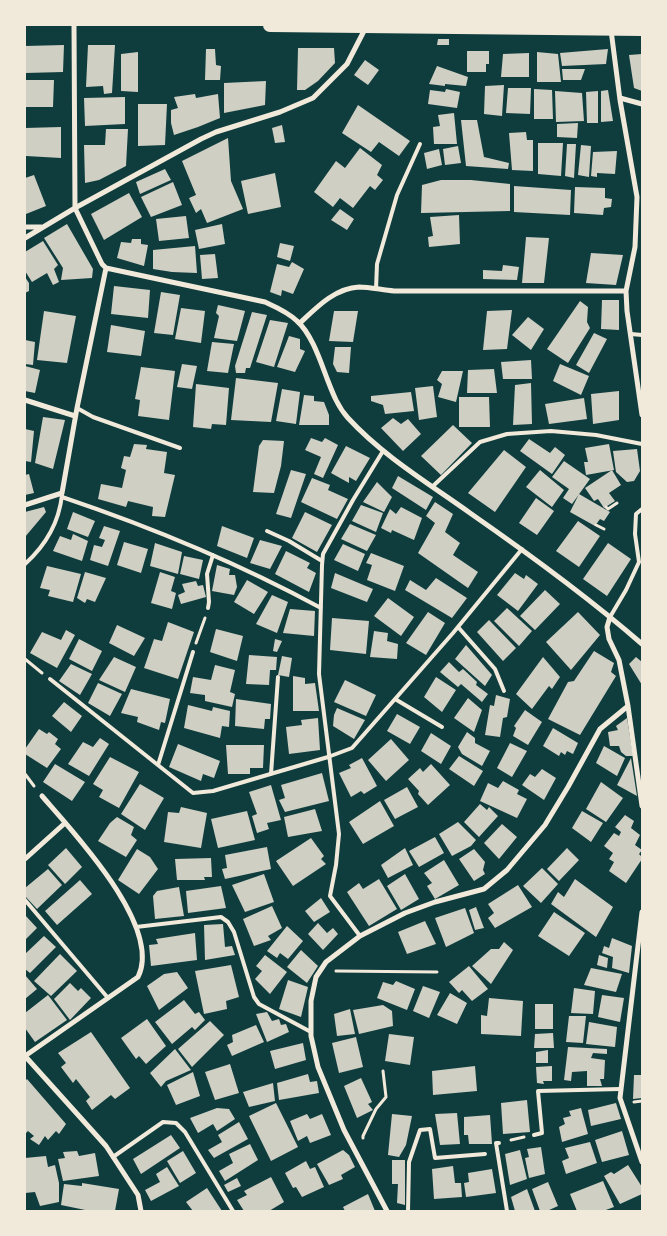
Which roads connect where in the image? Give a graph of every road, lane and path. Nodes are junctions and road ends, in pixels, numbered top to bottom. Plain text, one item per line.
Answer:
1 (74, 25) edge
2 (270, 25) edge
3 (366, 26) junction
4 (611, 27) edge
5 (642, 29) edge
6 (620, 98) junction
7 (642, 104) edge
8 (420, 144) dead end
9 (75, 208) junction
10 (25, 227) edge
11 (41, 227) junction
12 (25, 238) edge
13 (106, 268) junction
14 (376, 289) junction
15 (626, 292) junction
16 (300, 323) junction
17 (631, 334) junction
18 (642, 335) edge
19 (25, 400) edge
20 (77, 408) junction
21 (642, 415) edge
22 (76, 416) junction
23 (642, 444) edge
24 (180, 448) dead end
25 (383, 451) junction
26 (433, 486) junction
27 (62, 495) junction
28 (617, 503) dead end
29 (25, 505) edge
30 (606, 507) dead end
31 (642, 509) edge
32 (596, 525) dead end
33 (604, 529) dead end
34 (267, 531) dead end
35 (522, 549) junction
36 (213, 555) junction
37 (322, 561) junction
38 (25, 564) edge
39 (208, 608) joint
40 (320, 608) junction
41 (610, 617) junction
42 (458, 627) junction
43 (642, 644) edge
44 (193, 652) joint
45 (25, 659) edge
46 (278, 677) dead end
47 (50, 679) joint
48 (504, 690) dead end
49 (395, 699) junction
50 (628, 706) junction
51 (442, 727) dead end
52 (328, 757) junction
53 (158, 765) junction
54 (271, 774) junction
55 (42, 796) dead end
56 (642, 806) edge
57 (65, 823) junction
58 (25, 859) edge
59 (25, 900) edge
60 (642, 912) edge
61 (136, 927) junction
62 (360, 936) junction
63 (319, 972) junction
64 (437, 972) dead end
65 (108, 998) junction
66 (311, 1032) junction
67 (25, 1056) edge
68 (383, 1071) dead end
69 (620, 1089) junction
70 (534, 1135) joint
71 (499, 1143) joint
72 (498, 1153) junction
73 (485, 1154) dead end
74 (492, 1154) dead end
75 (113, 1157) junction
76 (642, 1162) edge
77 (363, 1166) junction
78 (141, 1211) edge
79 (233, 1211) edge
80 (387, 1211) edge
81 (408, 1211) edge
82 (507, 1211) edge

1 - 9 street
2 - 3 highway
3 - 4 highway
3 - 9 street
4 - 5 highway
4 - 6 street
6 - 7 street
6 - 15 street
8 - 14 lane
9 - 11 street
9 - 13 street
10 - 11 street
11 - 12 street
13 - 16 street
13 - 20 street
14 - 15 street
14 - 16 street
15 - 17 street
16 - 25 street
17 - 18 lane
17 - 21 street
19 - 22 street
20 - 22 street
20 - 24 lane
22 - 27 street
23 - 26 lane
25 - 26 street
25 - 37 lane
26 - 35 street
27 - 29 street
27 - 36 lane
27 - 38 lane
28 - 30 path
31 - 41 lane
32 - 33 path
34 - 37 lane
35 - 41 street
35 - 42 lane
36 - 39 lane
36 - 40 lane
37 - 40 lane
39 - 44 path
40 - 52 lane
41 - 43 street
41 - 50 street
42 - 48 lane
42 - 49 lane
44 - 53 lane
45 - 47 path
46 - 54 lane
47 - 53 lane
49 - 51 lane
49 - 52 lane
50 - 56 street
50 - 62 street
52 - 54 lane
52 - 62 lane
53 - 54 lane
55 - 57 street
57 - 58 street
57 - 61 street
59 - 65 lane
60 - 69 street
61 - 65 street
61 - 66 lane
62 - 63 street
63 - 64 path
63 - 66 street
65 - 67 street
66 - 77 street
67 - 75 street
68 - 77 path
69 - 70 lane
69 - 76 street
70 - 71 path
71 - 72 lane
72 - 74 lane
72 - 82 lane
73 - 81 lane
75 - 78 street
75 - 79 lane
77 - 80 street

